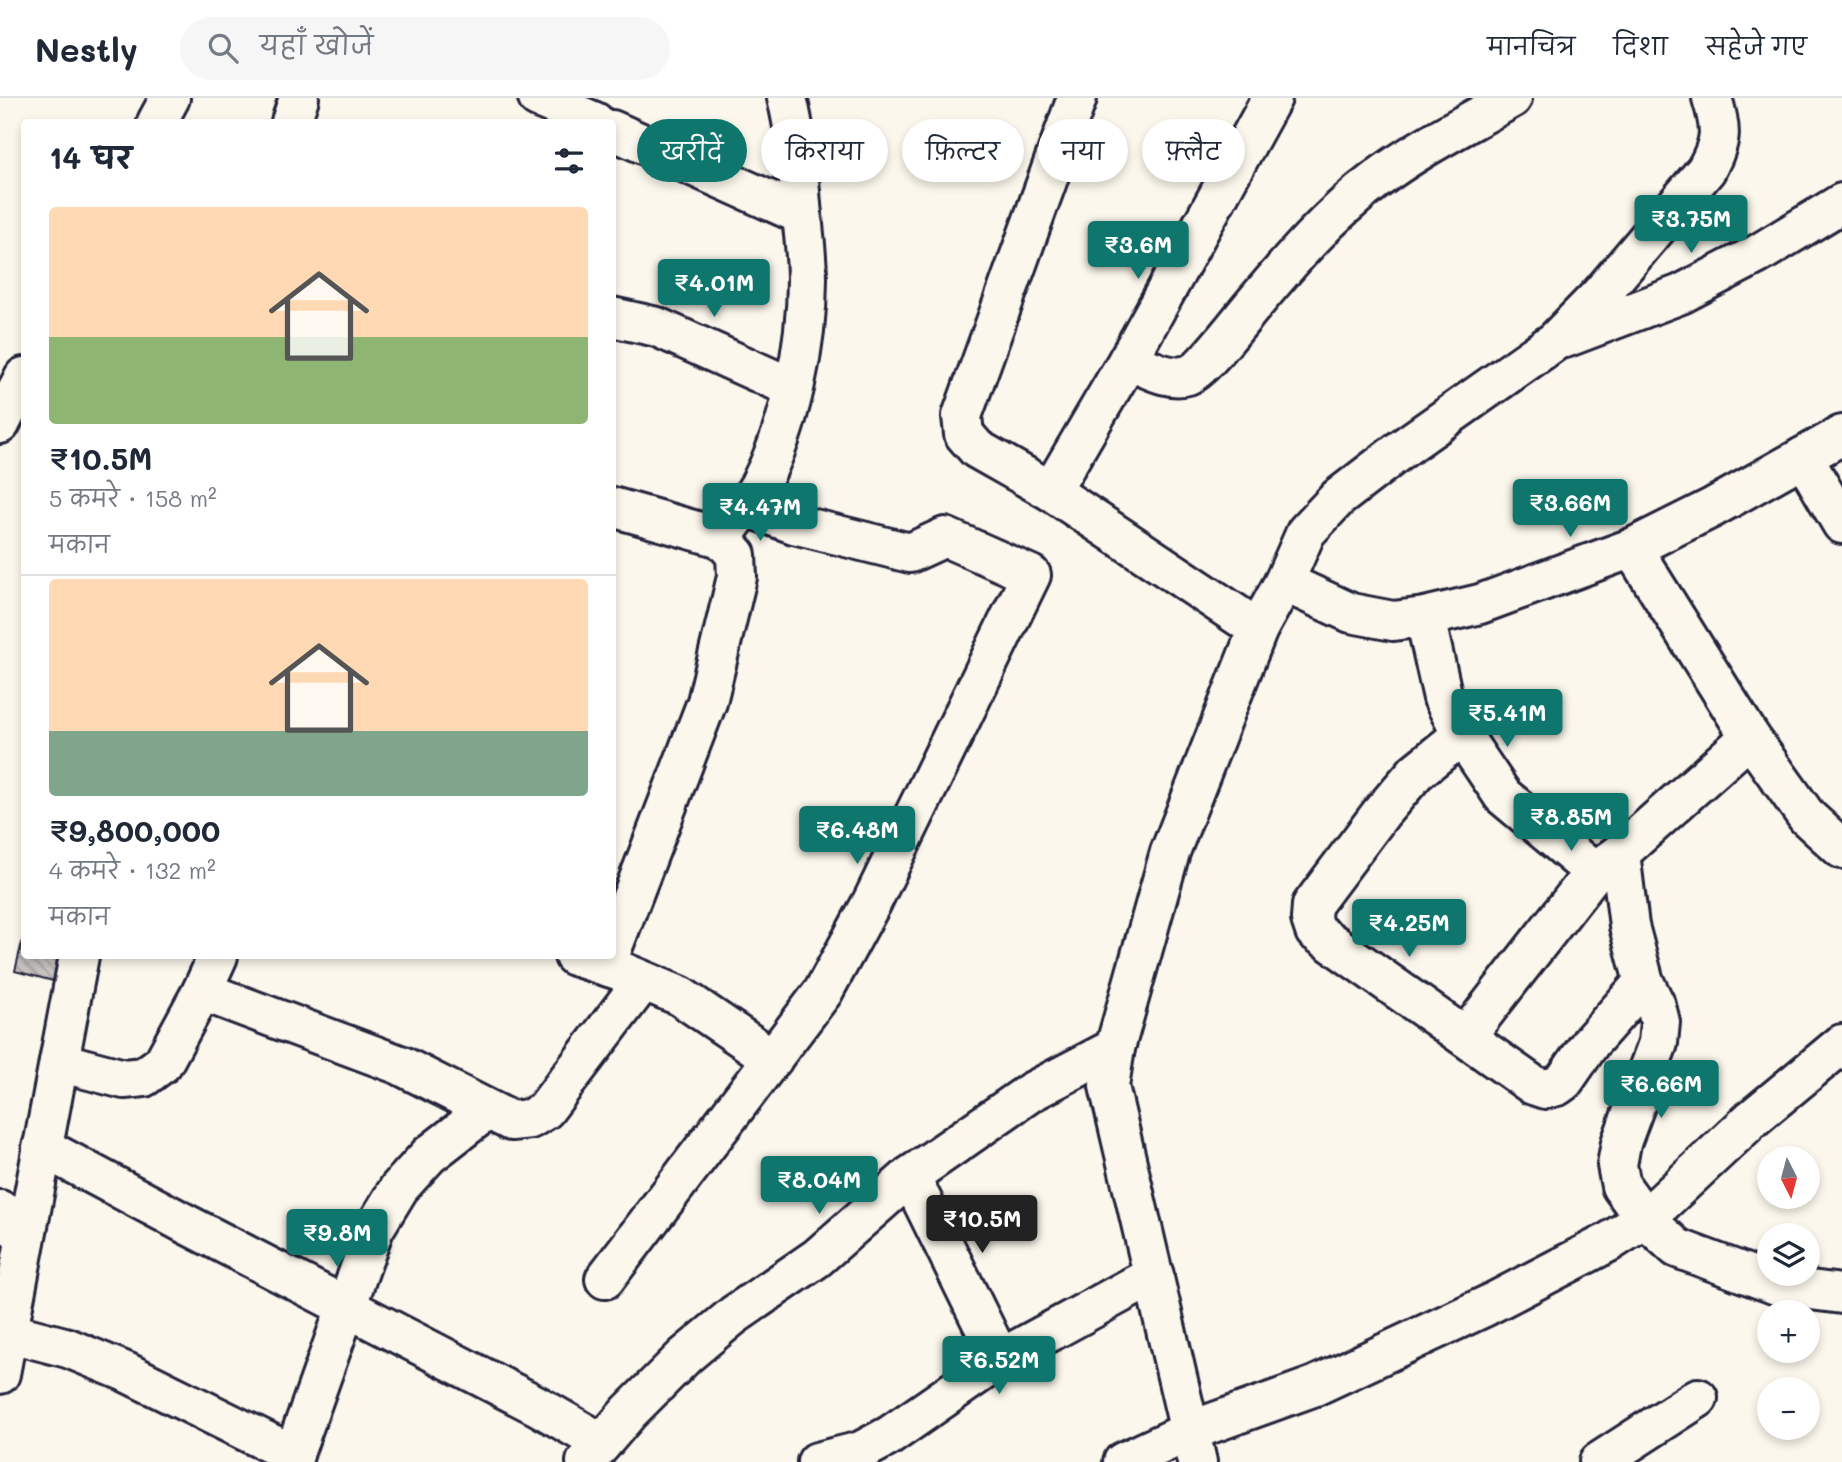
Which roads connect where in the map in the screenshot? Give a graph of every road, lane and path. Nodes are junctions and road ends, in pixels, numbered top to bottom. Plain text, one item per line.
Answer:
1 (170, 98) edge
2 (299, 98) edge
3 (538, 98) edge
4 (787, 98) edge
5 (1077, 98) edge
6 (1272, 98) edge
7 (1513, 98) edge
8 (1712, 98) edge
9 (159, 119) edge
10 (292, 119) edge
11 (588, 119) edge
12 (616, 132) edge
13 (1842, 203) edge
14 (802, 215) junction
15 (616, 318) edge
16 (1555, 341) junction
17 (1128, 360) junction
18 (793, 388) junction
19 (1842, 435) edge
20 (1803, 457) junction
21 (1051, 491) junction
22 (745, 506) junction
23 (616, 508) edge
24 (1842, 524) edge
25 (721, 538) junction
26 (1632, 548) junction
27 (1284, 582) junction
28 (1424, 617) junction
29 (1258, 629) junction
30 (1462, 736) junction
31 (1750, 737) junction
32 (1842, 849) edge
33 (1607, 862) junction
34 (616, 921) edge
35 (78, 959) edge
36 (217, 959) edge
37 (604, 959) edge
38 (643, 981) junction
39 (1644, 982) junction
40 (202, 991) junction
41 (1466, 1037) junction
42 (1842, 1044) edge
43 (1115, 1048) junction
44 (773, 1059) junction
45 (59, 1062) junction
46 (487, 1110) junction
47 (43, 1147) junction
48 (910, 1176) junction
49 (0, 1210) edge
50 (1645, 1219) junction
51 (25, 1240) junction
52 (1154, 1275) junction
53 (605, 1279) dead end
54 (1842, 1294) edge
55 (346, 1307) junction
56 (7, 1332) junction
57 (1000, 1359) junction
58 (0, 1374) edge
59 (1698, 1398) dead end
60 (1194, 1447) edge
61 (594, 1452) edge
62 (292, 1459) edge
63 (817, 1462) edge
64 (1123, 1462) edge
65 (1599, 1462) edge

1 - 9 street
2 - 10 street
3 - 11 street
4 - 14 street
5 - 21 street
6 - 17 street
7 - 17 street
8 - 16 street
12 - 14 street
13 - 16 street
14 - 18 street
15 - 18 street
16 - 27 street
17 - 21 street
18 - 22 street
19 - 20 street
20 - 24 street
20 - 26 street
21 - 29 street
22 - 25 street
22 - 44 street
23 - 25 street
25 - 34 street
26 - 28 street
26 - 31 street
27 - 28 street
27 - 29 street
28 - 30 street
29 - 43 street
30 - 33 street
30 - 41 street
31 - 32 street
31 - 33 street
33 - 39 street
33 - 41 street
35 - 45 street
36 - 40 street
37 - 38 street
38 - 44 street
38 - 46 street
39 - 41 street
39 - 50 street
40 - 45 street
40 - 46 street
42 - 50 street
43 - 48 street
43 - 52 street
44 - 53 street
45 - 47 street
46 - 55 street
47 - 51 street
47 - 55 street
48 - 57 street
48 - 61 street
49 - 51 street
50 - 54 street
50 - 60 street
51 - 56 street
52 - 57 street
52 - 60 street
55 - 61 street
55 - 62 street
56 - 58 street
56 - 62 street
57 - 63 street
59 - 65 street
60 - 64 street

